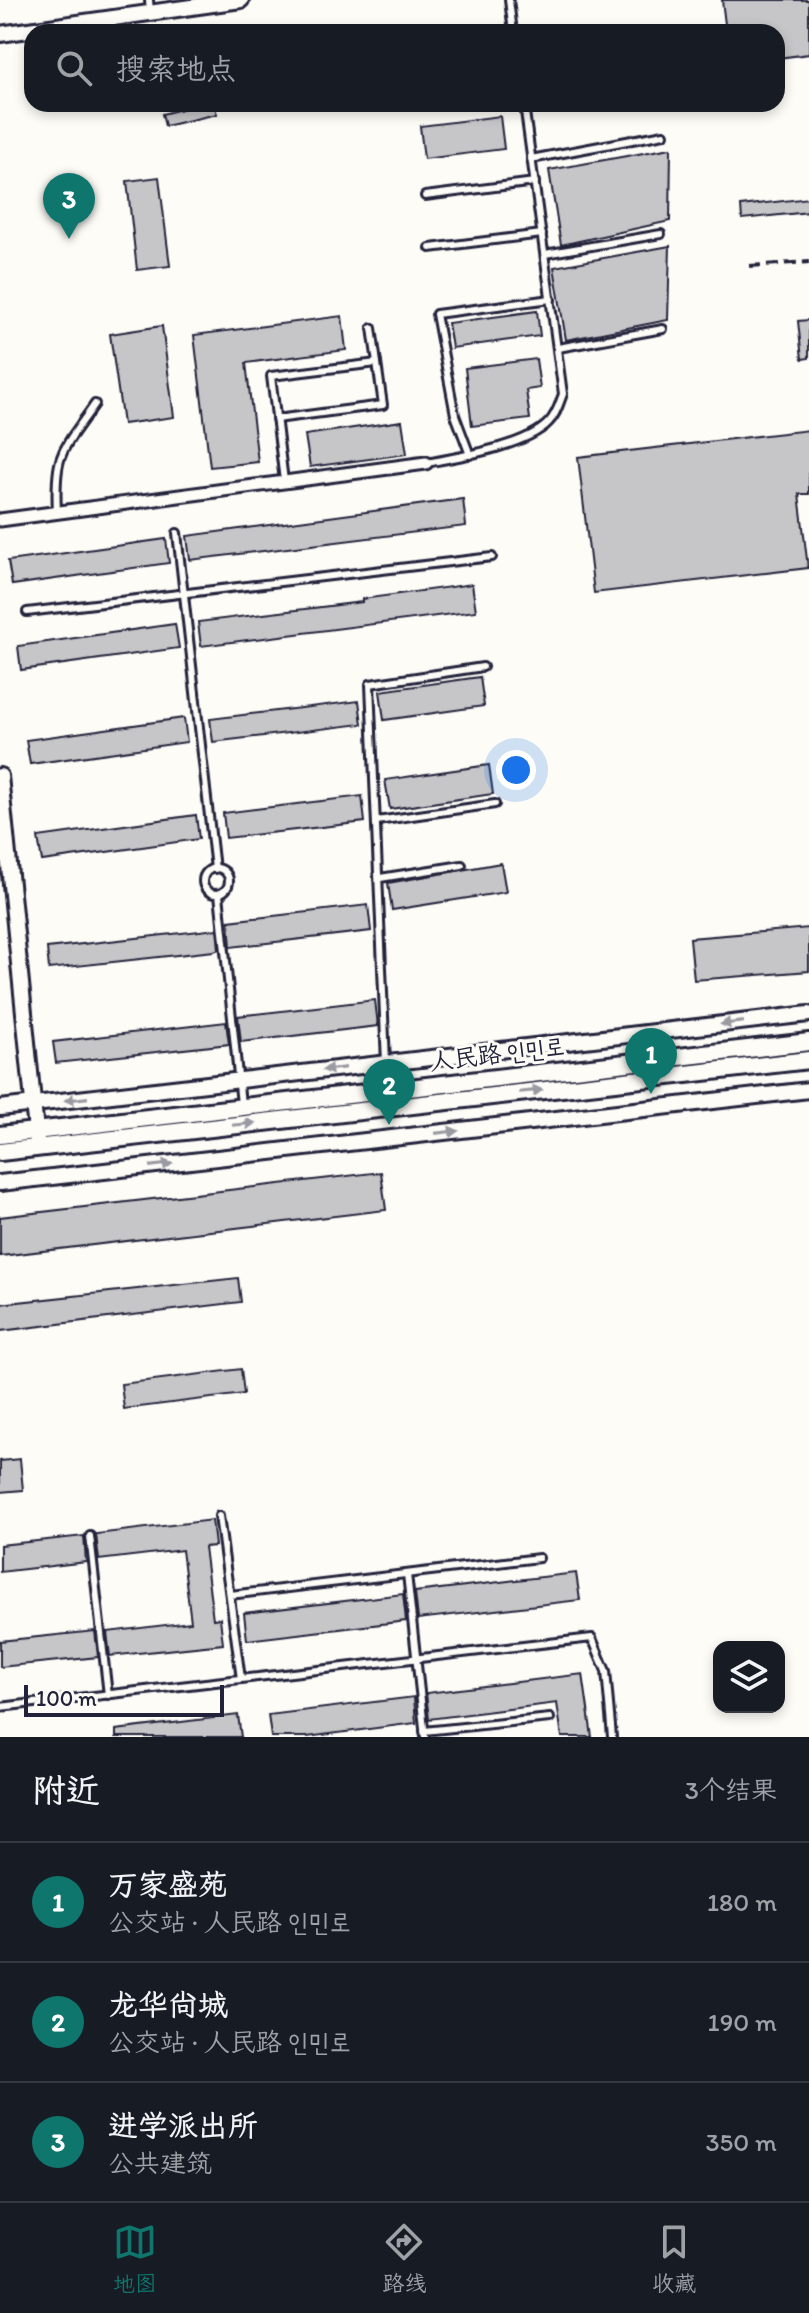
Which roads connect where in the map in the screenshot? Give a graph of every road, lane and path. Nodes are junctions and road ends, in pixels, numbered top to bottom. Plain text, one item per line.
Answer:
1 (241, 0) edge
2 (509, 0) edge
3 (150, 6) edge
4 (54, 24) edge
5 (512, 24) edge
6 (24, 30) edge
7 (0, 34) edge
8 (525, 112) edge
9 (664, 134) dead end
10 (531, 159) junction
11 (535, 182) junction
12 (425, 196) dead end
13 (542, 234) junction
14 (661, 234) dead end
15 (430, 248) dead end
16 (545, 254) junction
17 (551, 299) junction
18 (372, 328) dead end
19 (663, 329) dead end
20 (558, 348) junction
21 (377, 363) junction
22 (95, 404) dead end
23 (276, 419) junction
24 (470, 455) junction
25 (426, 463) joint
26 (284, 481) junction
27 (57, 512) junction
28 (0, 520) edge
29 (177, 533) dead end
30 (492, 557) dead end
31 (184, 594) junction
32 (27, 612) dead end
33 (483, 667) dead end
34 (0, 776) edge
35 (495, 804) dead end
36 (377, 821) junction
37 (462, 865) dead end
38 (215, 869) junction
39 (380, 878) junction
40 (219, 894) junction
41 (809, 1014) edge
42 (809, 1042) edge
43 (809, 1060) edge
44 (386, 1063) junction
45 (238, 1080) junction
46 (809, 1090) edge
47 (33, 1104) junction
48 (0, 1108) edge
49 (241, 1108) junction
50 (0, 1135) edge
51 (36, 1139) junction
52 (0, 1152) edge
53 (0, 1183) edge
54 (219, 1516) dead end
55 (90, 1536) dead end
56 (539, 1558) dead end
57 (407, 1574) junction
58 (230, 1595) junction
59 (417, 1658) junction
60 (241, 1679) junction
61 (108, 1695) junction
62 (0, 1707) edge
63 (550, 1718) dead end
64 (424, 1734) edge
65 (612, 1737) edge

1 - 3 street
2 - 5 lane
3 - 4 street
6 - 7 street
8 - 10 lane
9 - 10 lane
10 - 11 lane
11 - 12 lane
11 - 13 lane
13 - 15 lane
13 - 16 lane
14 - 16 lane
16 - 17 lane
17 - 20 lane
17 - 24 lane
18 - 21 lane
19 - 20 lane
20 - 24 lane
21 - 23 lane
21 - 23 lane
22 - 27 lane
23 - 26 lane
24 - 25 lane
25 - 26 street
26 - 27 street
27 - 28 street
29 - 31 lane
30 - 31 lane
31 - 32 lane
31 - 38 lane
33 - 36 lane
34 - 47 street
35 - 36 lane
36 - 39 lane
37 - 39 lane
38 - 40 lane
38 - 40 lane
39 - 44 lane
40 - 45 lane
41 -> 44 street
42 - 49 main road, 人民路 인민로
51 -> 43 main road, 人民路 인민로
44 -> 45 street
45 -> 47 street
45 - 49 lane
53 -> 46 street
47 - 48 street
47 - 51 street
49 - 51 main road, 人民路 인민로
50 - 51 main road, 人民路 인민로
51 - 52 main road, 人民路 인민로
54 - 58 lane
55 - 61 lane
56 - 57 lane
57 - 58 lane
57 - 59 lane
58 - 60 lane
59 - 60 lane
59 - 64 lane
59 - 65 lane
60 - 61 lane
61 - 62 lane
63 - 64 lane

